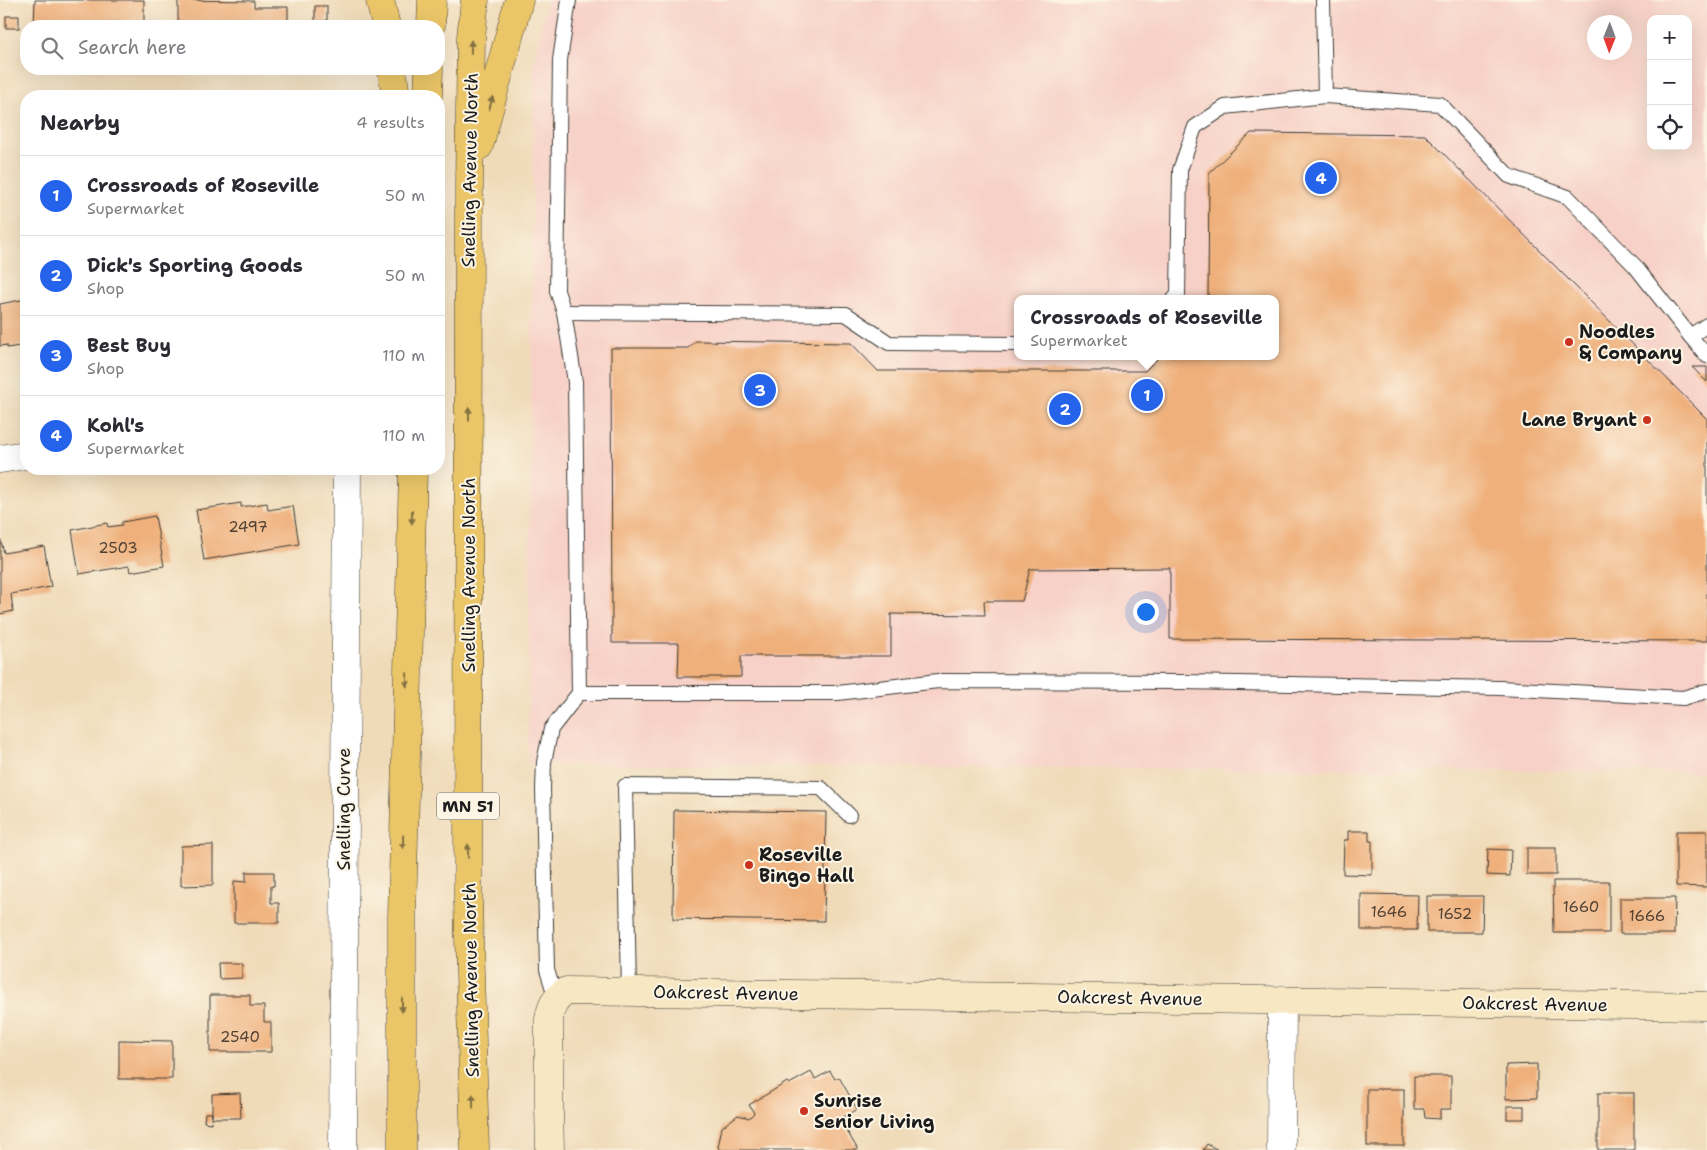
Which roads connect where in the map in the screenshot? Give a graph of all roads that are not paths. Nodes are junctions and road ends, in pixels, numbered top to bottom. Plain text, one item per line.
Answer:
1 (380, 0) edge
2 (432, 0) edge
3 (475, 0) edge
4 (519, 0) edge
5 (569, 0) edge
6 (1323, 0) edge
7 (385, 20) edge
8 (431, 20) edge
9 (393, 75) edge
10 (429, 75) edge
11 (395, 90) edge
12 (428, 90) edge
13 (1325, 96) junction
14 (469, 184) junction
15 (1178, 295) edge
16 (564, 312) junction
17 (1707, 326) edge
18 (1690, 336) junction
19 (1014, 344) edge
20 (1707, 356) edge
21 (20, 456) edge
22 (0, 459) edge
23 (346, 475) edge
24 (413, 475) edge
25 (1707, 691) edge
26 (579, 693) junction
27 (849, 814) dead end
28 (629, 991) junction
29 (556, 998) junction
30 (1282, 1000) junction
31 (1707, 1006) edge
32 (343, 1150) edge
33 (402, 1150) edge
34 (474, 1150) edge
35 (550, 1150) edge
36 (1282, 1150) edge

1 - 7 highway
2 - 8 highway
14 -> 3 highway, Snelling Avenue North / MN 51
14 -> 4 highway
5 - 16 lane
6 - 13 lane
9 - 11 highway
10 - 12 highway
13 - 15 lane
13 - 18 lane
34 -> 14 highway, Snelling Avenue North / MN 51
16 - 19 lane
16 - 26 lane
17 - 18 lane
18 - 20 lane
21 - 22 street
23 - 32 street, Snelling Curve
24 -> 33 highway
25 - 26 lane
26 - 29 lane
27 - 28 lane
28 - 29 street, Oakcrest Avenue
28 - 30 street, Oakcrest Avenue
29 - 35 street
30 - 31 street, Oakcrest Avenue
30 - 36 street

